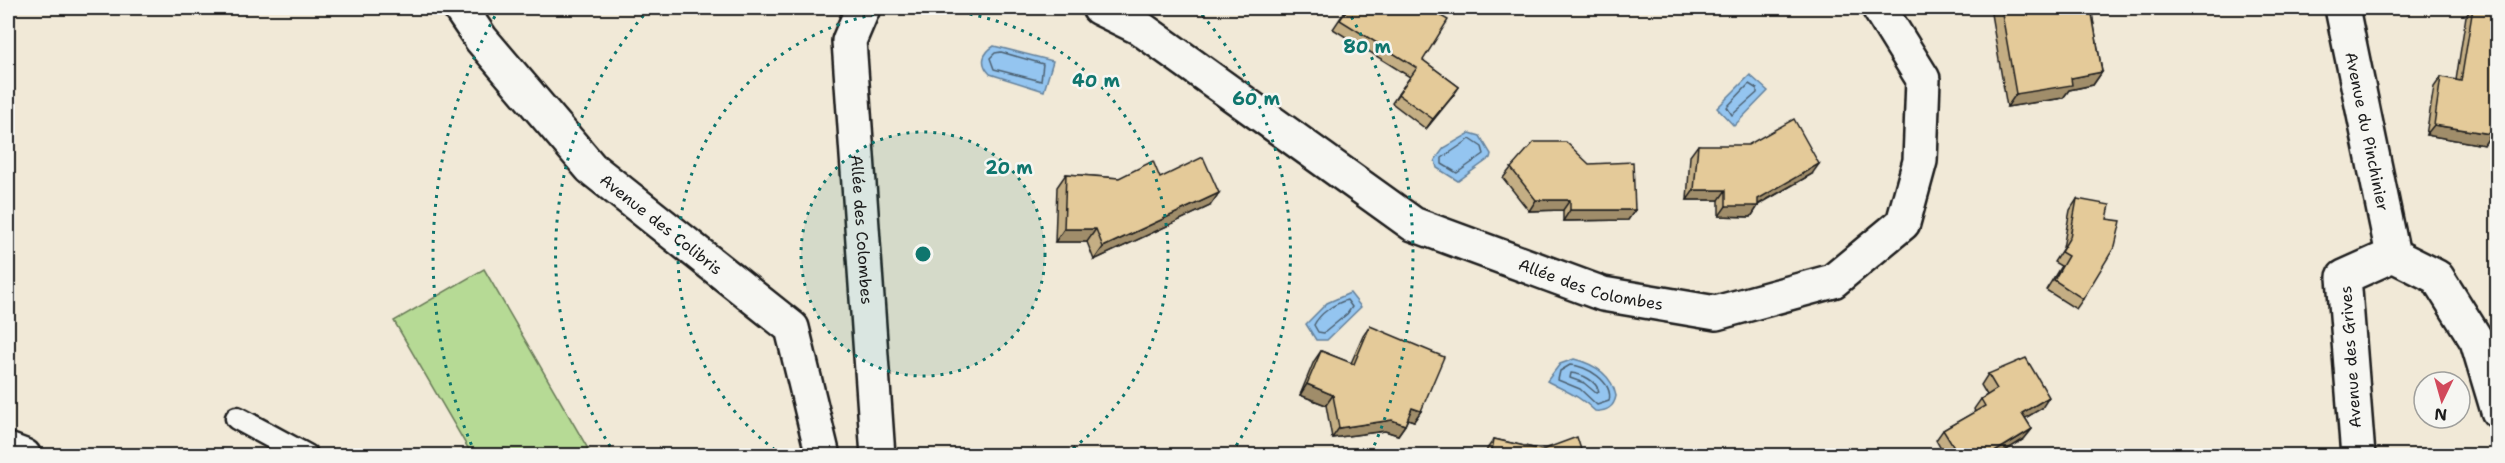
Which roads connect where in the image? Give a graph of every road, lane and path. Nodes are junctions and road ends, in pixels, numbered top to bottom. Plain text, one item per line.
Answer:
1 (460, 8) edge
2 (863, 8) edge
3 (1099, 8) edge
4 (1879, 8) edge
5 (2342, 8) edge
6 (2393, 255) junction
7 (2498, 411) edge
8 (237, 418) dead end
9 (8, 450) edge
10 (24, 456) edge
11 (307, 456) edge
12 (823, 456) edge
13 (878, 456) edge
14 (2358, 456) edge

1 - 12 street, Avenue des Colibris
2 - 13 street, Allée des Colombes
3 - 4 street, Allée des Colombes
5 - 6 street, Avenue du Pinchinier
6 - 7 street
6 - 14 street, Avenue des Grives
8 - 11 lane
9 - 10 street

